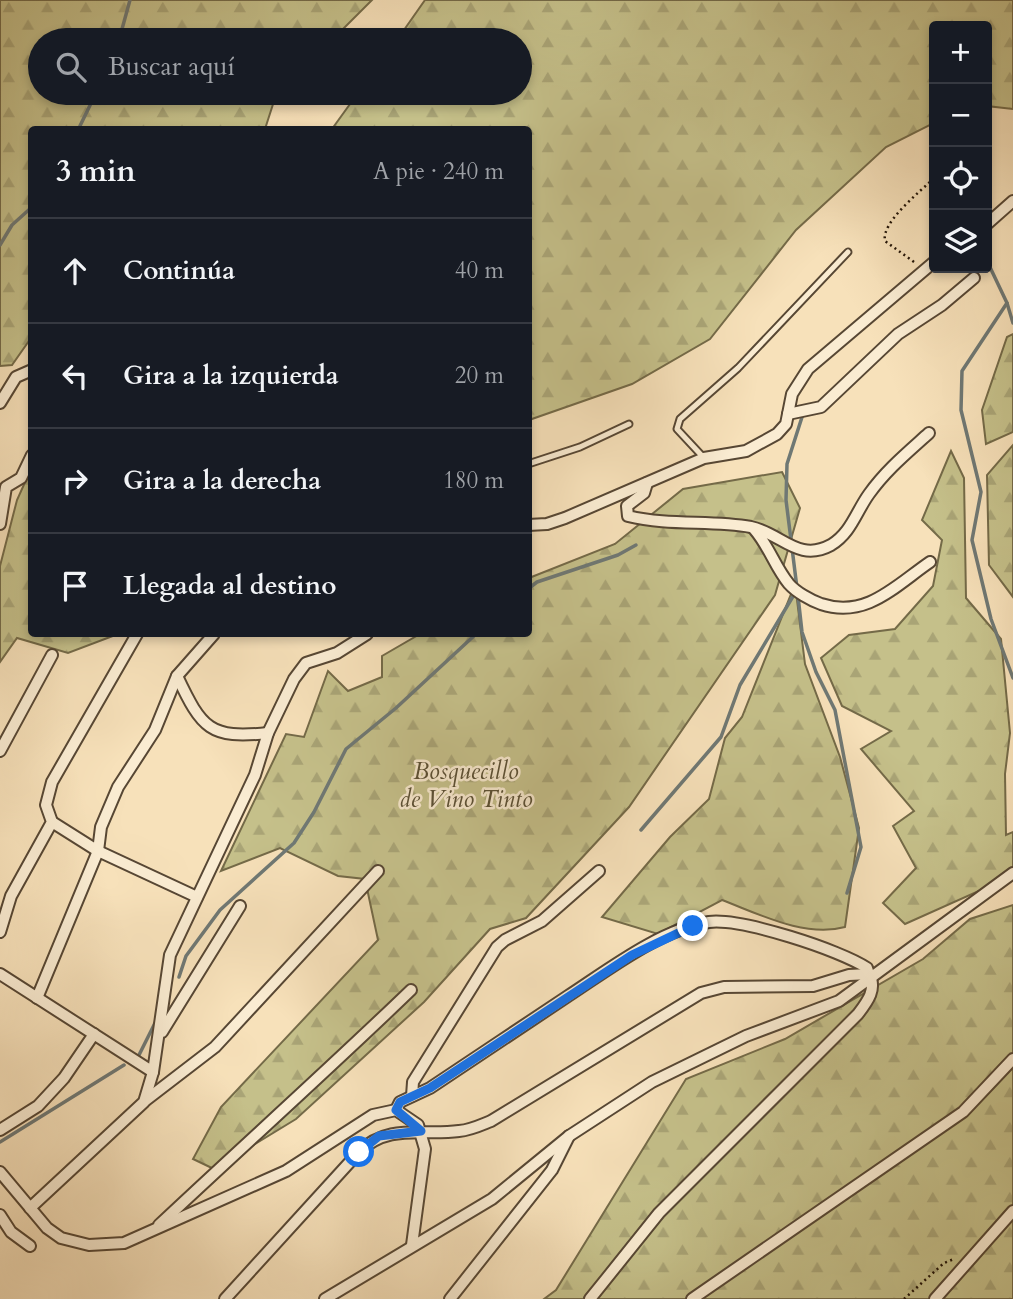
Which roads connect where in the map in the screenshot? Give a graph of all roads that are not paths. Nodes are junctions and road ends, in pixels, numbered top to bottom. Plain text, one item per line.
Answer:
1 (1013, 201) edge
2 (992, 219) edge
3 (848, 252) dead end
4 (929, 267) edge
5 (974, 278) dead end
6 (28, 372) edge
7 (0, 403) edge
8 (788, 414) junction
9 (629, 424) dead end
10 (929, 433) dead end
11 (704, 458) junction
12 (28, 463) edge
13 (532, 463) edge
14 (647, 483) junction
15 (0, 524) edge
16 (532, 525) edge
17 (752, 527) junction
18 (930, 562) dead end
19 (135, 637) edge
20 (211, 637) edge
21 (362, 637) edge
22 (52, 654) dead end
23 (177, 676) junction
24 (268, 733) junction
25 (0, 751) edge
26 (52, 822) junction
27 (98, 851) junction
28 (378, 871) dead end
29 (599, 871) dead end
30 (1013, 873) edge
31 (197, 897) junction
32 (240, 906) dead end
33 (0, 932) edge
34 (0, 974) edge
35 (870, 976) junction
36 (411, 990) dead end
37 (37, 998) junction
38 (94, 1034) junction
39 (158, 1037) junction
40 (1013, 1059) edge
41 (153, 1072) junction
42 (412, 1096) junction
43 (144, 1102) junction
44 (396, 1110) junction
45 (0, 1130) edge
46 (421, 1131) junction
47 (569, 1136) junction
48 (0, 1172) edge
49 (30, 1208) junction
50 (1013, 1211) edge
51 (0, 1215) edge
52 (152, 1231) junction
53 (412, 1245) junction
54 (30, 1246) dead end
55 (225, 1299) edge
56 (325, 1299) edge
57 (450, 1299) edge
58 (590, 1299) edge
59 (692, 1299) edge
60 (935, 1299) edge

1 - 2 street
3 - 11 lane
4 - 8 street
5 - 8 street
6 - 7 street
8 - 11 street
9 - 13 lane
10 - 17 street
11 - 14 street
12 - 15 street
14 - 16 street
14 - 17 street
17 - 18 street
19 - 26 street
20 - 23 street
21 - 24 street
22 - 25 street
23 - 24 street
23 - 27 street
24 - 31 street
26 - 27 street
26 - 33 street
27 - 31 street
27 - 37 street
28 - 43 street
29 - 42 street
30 - 35 street
31 - 39 street
32 - 39 street
34 - 37 street
35 - 42 street
35 - 46 street
35 - 47 street
35 - 58 street
36 - 52 street
37 - 38 street
38 - 41 street
38 - 45 street
39 - 41 street
40 - 59 street
41 - 43 street
42 - 44 street
43 - 49 street
44 - 46 street
44 - 52 street
46 - 53 street
46 - 55 street
47 - 53 street
47 - 57 street
48 - 49 street
49 - 52 street
50 - 60 street
51 - 54 street
53 - 56 street

